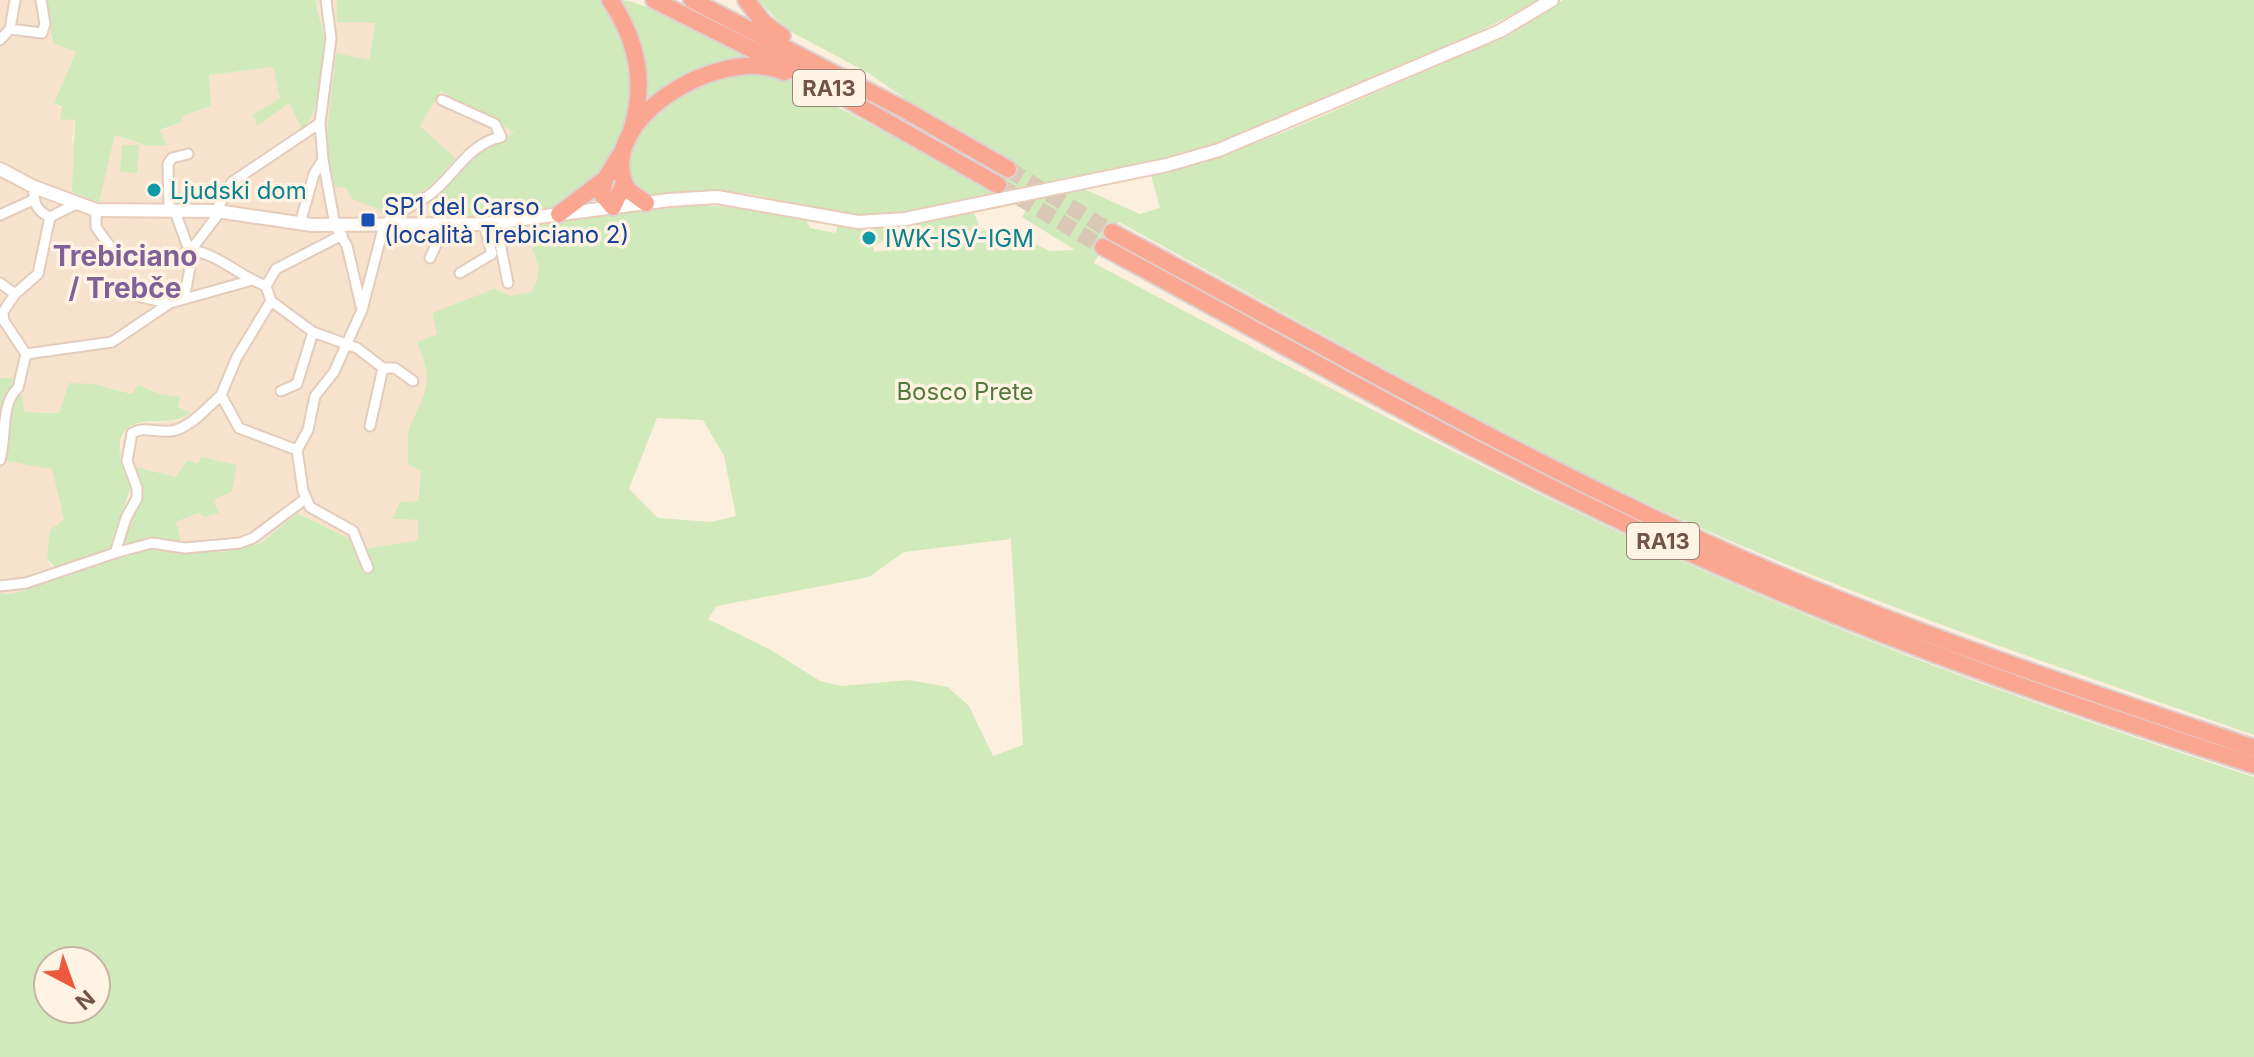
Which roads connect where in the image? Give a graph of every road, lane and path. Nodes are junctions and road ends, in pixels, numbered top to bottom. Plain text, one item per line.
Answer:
1 (15, 0) edge
2 (41, 0) edge
3 (610, 0) edge
4 (654, 0) edge
5 (692, 0) edge
6 (746, 0) edge
7 (1552, 0) edge
8 (325, 2) edge
9 (10, 29) junction
10 (0, 40) edge
11 (442, 100) dead end
12 (907, 111) junction
13 (320, 123) junction
14 (899, 127) junction
15 (627, 144) junction
16 (188, 154) dead end
17 (323, 160) junction
18 (0, 169) edge
19 (1008, 169) tunnel mouth
20 (605, 179) junction
21 (624, 183) junction
22 (998, 185) tunnel mouth
23 (34, 193) junction
24 (646, 203) junction
25 (76, 204) junction
26 (613, 207) junction
27 (171, 209) junction
28 (96, 210) junction
29 (218, 211) junction
30 (559, 214) junction
31 (0, 215) edge
32 (50, 217) junction
33 (300, 224) junction
34 (490, 224) junction
35 (384, 225) junction
36 (445, 225) junction
37 (339, 230) junction
38 (1112, 232) tunnel mouth
39 (1103, 247) tunnel mouth
40 (191, 250) junction
41 (430, 258) dead end
42 (460, 273) dead end
43 (249, 281) junction
44 (508, 283) dead end
45 (266, 286) junction
46 (5, 289) edge
47 (120, 292) dead end
48 (184, 299) junction
49 (271, 301) junction
50 (170, 303) junction
51 (362, 310) junction
52 (313, 332) junction
53 (347, 345) junction
54 (26, 354) junction
55 (383, 368) junction
56 (413, 381) dead end
57 (281, 391) dead end
58 (221, 395) junction
59 (370, 426) dead end
60 (297, 450) junction
61 (1, 455) edge
62 (305, 499) junction
63 (115, 553) junction
64 (368, 568) dead end
65 (0, 586) edge
66 (2254, 748) edge
67 (2254, 765) edge

1 - 9 street
2 - 9 street
3 - 15 highway
4 - 14 highway, RA13
5 - 12 highway, RA13
6 - 12 highway
7 - 24 main road
8 - 13 street
9 - 10 street
11 - 35 street
12 - 19 highway, RA13
13 - 17 street
13 - 29 street
14 - 15 highway
14 - 22 highway, RA13
15 - 20 highway
15 - 21 highway
16 - 27 street
17 - 33 street
17 - 37 street
18 - 23 main road
20 - 26 highway
20 - 30 highway
21 - 24 highway
21 - 26 highway
23 - 25 main road
23 - 31 street
23 - 32 street
24 - 26 main road
25 - 28 main road
25 - 32 street
26 - 30 main road
27 - 28 main road
27 - 29 main road
27 - 40 street
28 - 40 street
29 - 33 main road
29 - 40 street
30 - 34 main road
32 - 46 street
33 - 37 main road
34 - 36 main road
34 - 42 street
34 - 44 street
35 - 36 main road
35 - 37 main road
35 - 51 street
36 - 41 street
37 - 45 street
37 - 51 street
38 - 66 highway, RA13
39 - 67 highway, RA13
40 - 43 street
40 - 48 street
43 - 45 street
43 - 48 street
45 - 49 street
46 - 54 street
47 - 50 street
48 - 50 street
49 - 52 street
49 - 58 street
50 - 54 street
51 - 53 street
52 - 53 street
52 - 57 street
53 - 55 street
53 - 60 street
54 - 61 street
55 - 56 street
55 - 59 street
58 - 60 street
58 - 63 street
60 - 62 street
62 - 63 street
62 - 64 street
63 - 65 street

